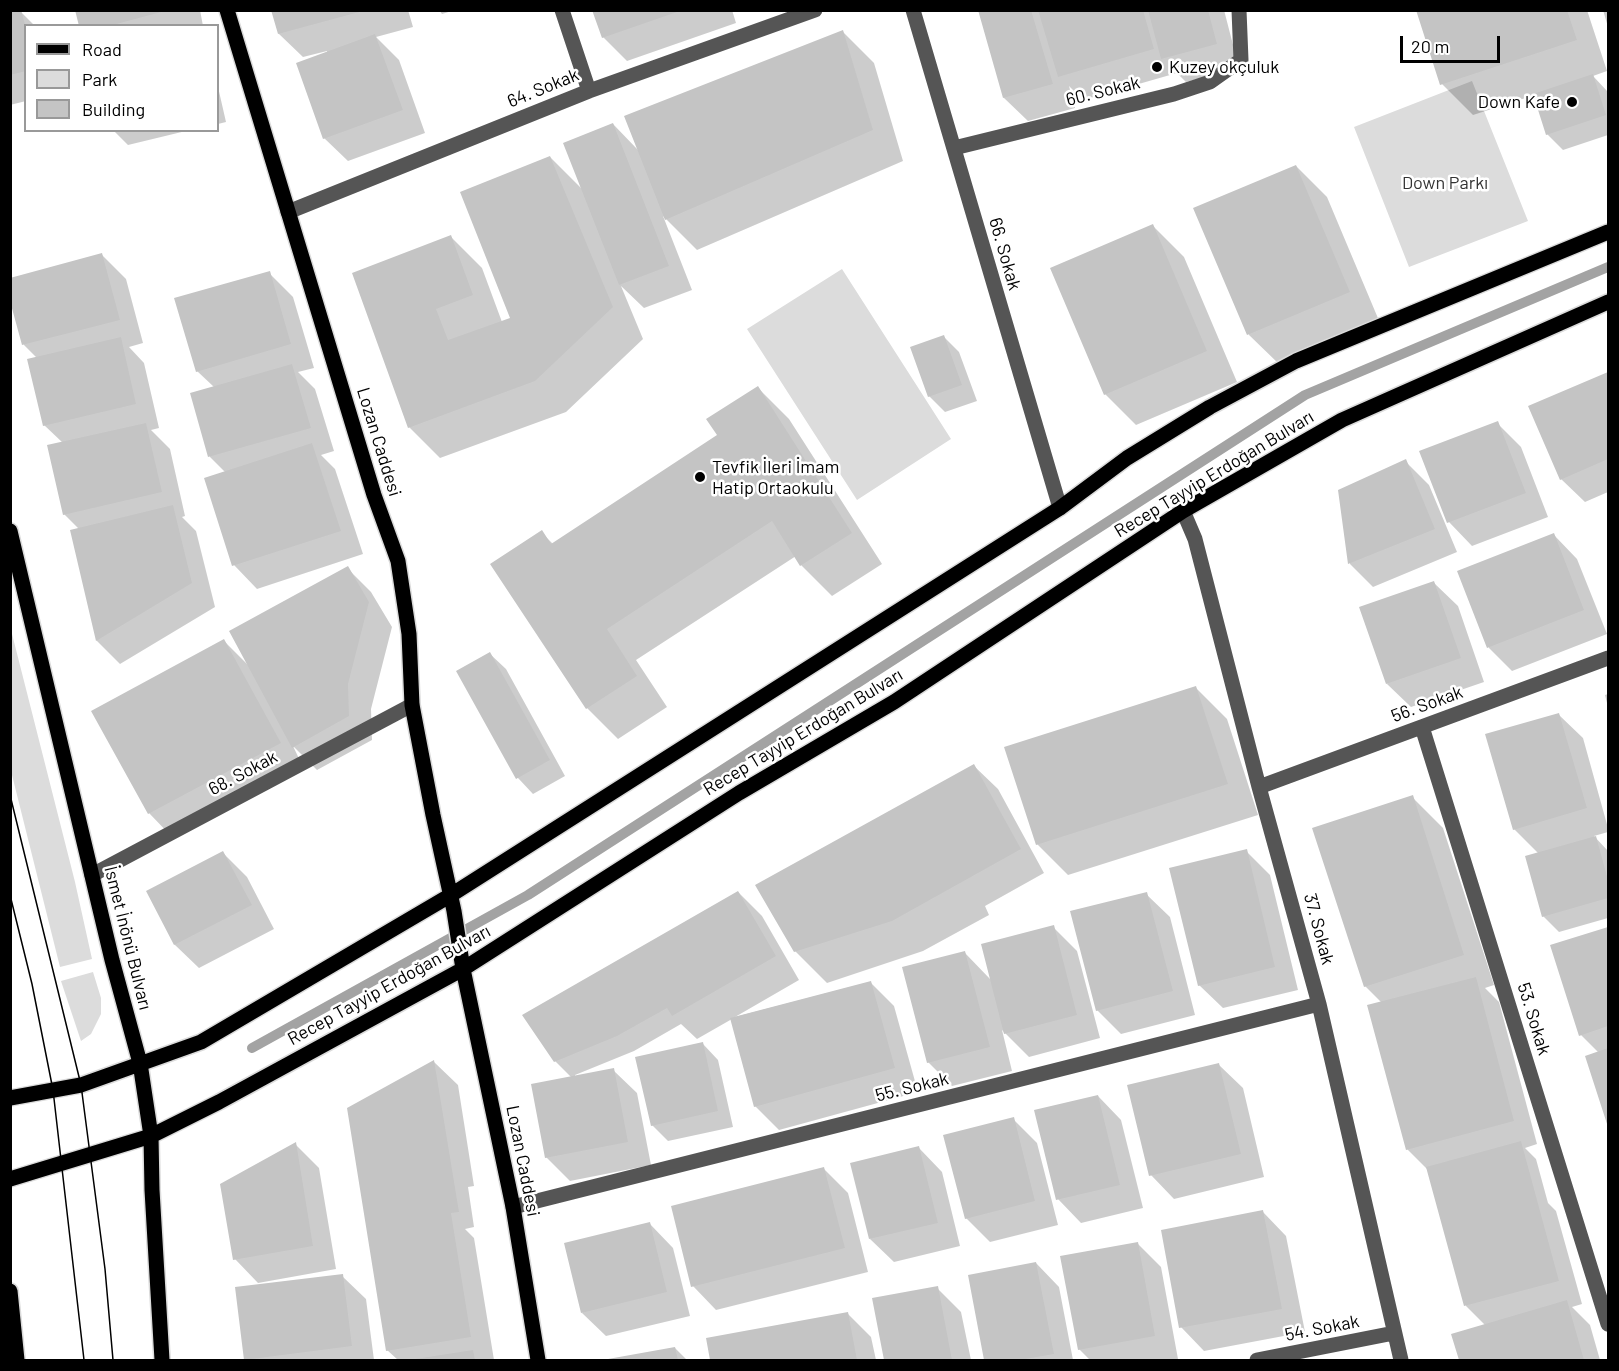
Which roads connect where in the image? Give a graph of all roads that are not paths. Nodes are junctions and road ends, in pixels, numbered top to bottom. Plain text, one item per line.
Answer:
1 (227, 10) edge
2 (562, 10) edge
3 (815, 10) edge
4 (913, 10) edge
5 (1239, 10) edge
6 (589, 91) junction
7 (954, 148) junction
8 (288, 212) junction
9 (1608, 232) edge
10 (1608, 302) edge
11 (1060, 508) junction
12 (1183, 511) junction
13 (10, 531) edge
14 (1608, 658) edge
15 (412, 705) junction
16 (1422, 727) junction
17 (1259, 787) junction
18 (92, 875) junction
19 (451, 895) junction
20 (462, 963) junction
21 (1320, 1004) junction
22 (140, 1063) junction
23 (10, 1098) edge
24 (151, 1136) junction
25 (10, 1179) edge
26 (513, 1207) junction
27 (10, 1291) edge
28 (1608, 1324) edge
29 (1394, 1333) junction
30 (17, 1360) edge
31 (162, 1360) edge
32 (538, 1360) edge
33 (1257, 1360) edge
34 (1401, 1360) edge

1 - 8 main road, Lozan Caddesi
2 - 6 street
3 - 6 street, 64. Sokak
4 - 7 street, 66. Sokak
5 - 7 street, 60. Sokak
6 - 8 street, 64. Sokak
7 - 11 street, 66. Sokak
8 - 15 main road, Lozan Caddesi
9 - 11 main road
10 - 12 main road, Recep Tayyip Erdoğan Bulvarı
11 - 19 main road
12 - 17 street, 37. Sokak
12 - 20 main road, Recep Tayyip Erdoğan Bulvarı
13 - 18 main road, İsmet İnönü Bulvarı
14 - 16 street, 56. Sokak
15 - 18 street, 68. Sokak
15 - 19 main road, Lozan Caddesi
16 - 17 street, 56. Sokak
16 - 28 street, 53. Sokak
17 - 21 street, 37. Sokak
18 - 22 main road, İsmet İnönü Bulvarı
19 - 20 main road, Lozan Caddesi
19 - 22 main road
20 - 24 main road, Recep Tayyip Erdoğan Bulvarı
20 - 26 main road, Lozan Caddesi
21 - 26 street, 55. Sokak
21 - 29 street, 37. Sokak
22 - 23 main road
22 - 24 main road, İsmet İnönü Bulvarı
24 - 25 main road, Recep Tayyip Erdoğan Bulvarı
24 - 31 main road, İsmet İnönü Bulvarı
26 - 32 main road, Lozan Caddesi
27 - 30 main road
29 - 33 street, 54. Sokak
29 - 34 street, 37. Sokak

